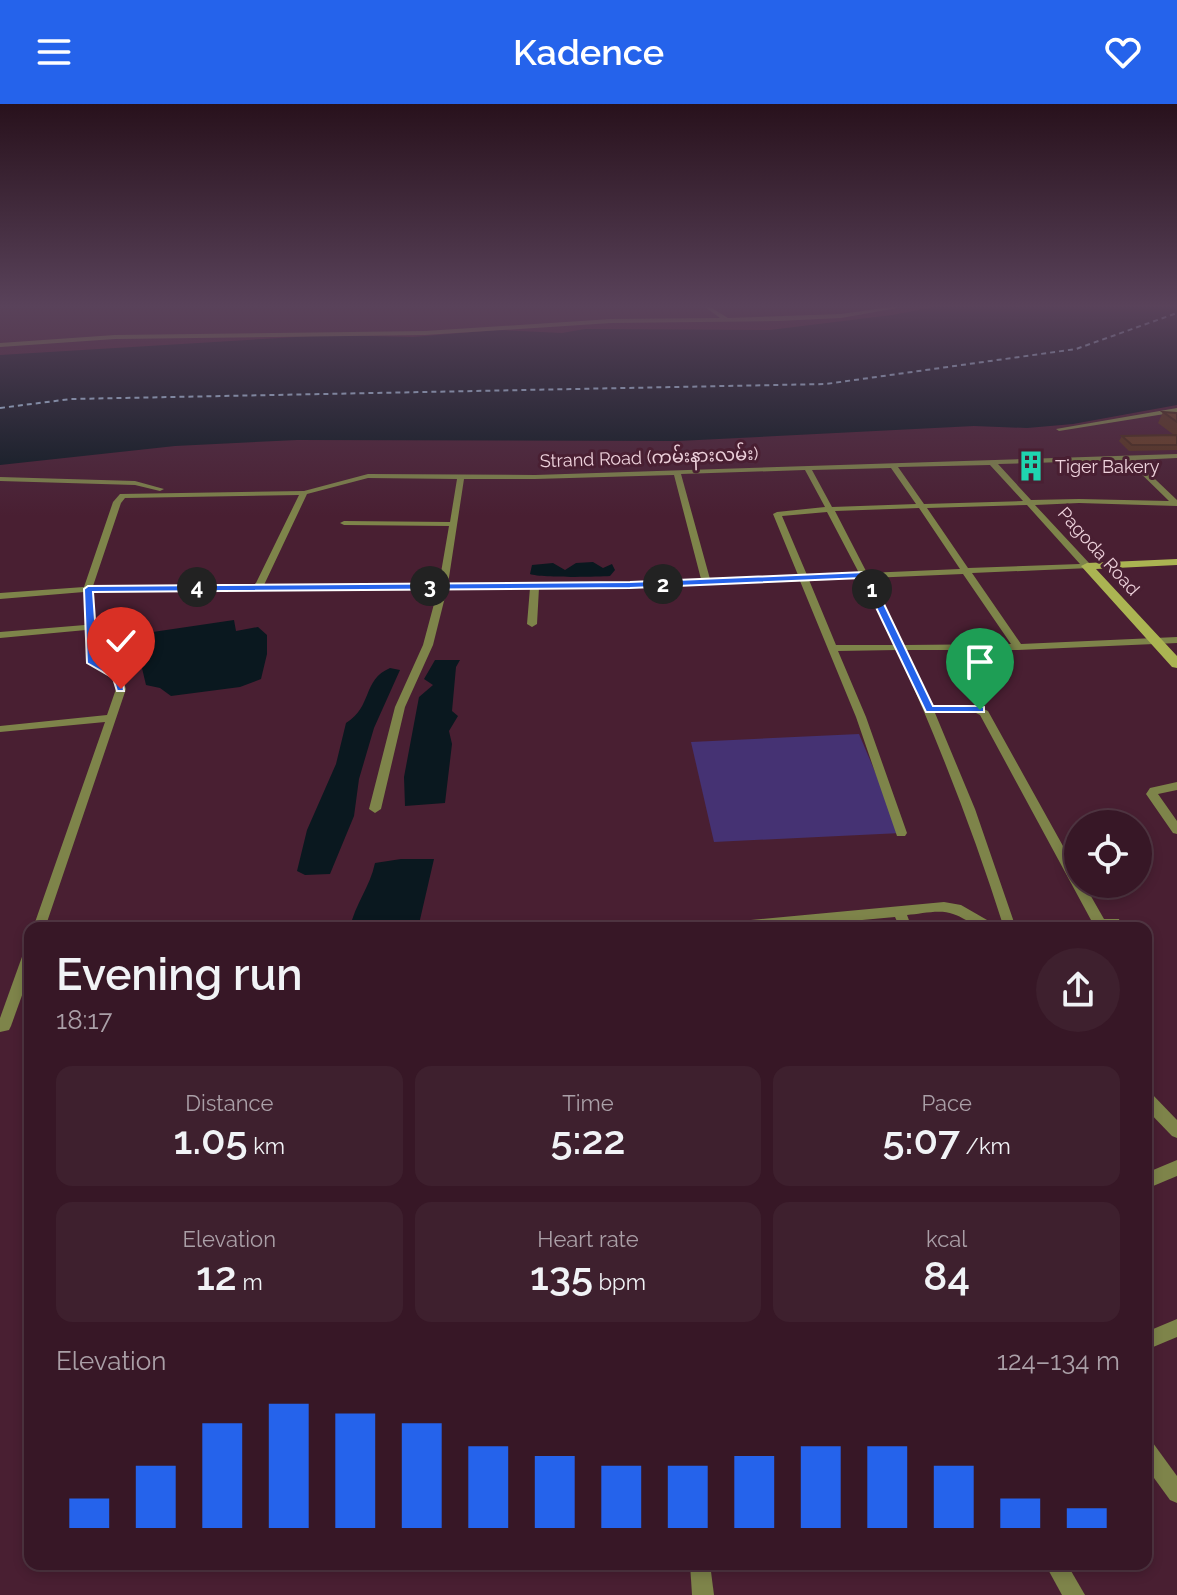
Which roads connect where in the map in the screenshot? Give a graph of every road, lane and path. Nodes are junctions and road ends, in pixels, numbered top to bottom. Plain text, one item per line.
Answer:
1 (1177, 410) edge
2 (1059, 429) dead end
3 (1177, 456) edge
4 (1128, 457) junction
5 (993, 463) junction
6 (894, 466) junction
7 (808, 469) junction
8 (677, 473) junction
9 (461, 477) junction
10 (0, 479) edge
11 (304, 493) junction
12 (179, 494) junction
13 (1030, 502) junction
14 (1177, 503) edge
15 (921, 506) junction
16 (831, 509) junction
17 (344, 523) dead end
18 (453, 524) junction
19 (1177, 562) edge
20 (1087, 566) junction
21 (965, 571) junction
22 (865, 575) junction
23 (805, 578) junction
24 (706, 582) junction
25 (259, 586) junction
26 (443, 586) junction
27 (535, 586) junction
28 (88, 589) junction
29 (0, 596) edge
30 (532, 624) dead end
31 (90, 627) junction
32 (0, 635) edge
33 (1177, 640) edge
34 (1156, 641) junction
35 (1018, 647) junction
36 (833, 648) junction
37 (900, 648) junction
38 (1177, 664) edge
39 (930, 710) junction
40 (110, 718) junction
41 (0, 729) edge
42 (1177, 786) edge
43 (375, 809) dead end
44 (1177, 830) edge
45 (901, 833) dead end
46 (899, 911) junction
47 (41, 922) edge
48 (809, 922) edge
49 (904, 922) edge
50 (978, 922) edge
51 (1008, 922) edge
52 (1099, 922) edge
53 (24, 972) edge
54 (0, 1026) edge
55 (1152, 1104) edge
56 (1177, 1131) edge
57 (1177, 1168) edge
58 (1152, 1178) edge
59 (1177, 1328) edge
60 (1152, 1338) edge
61 (1152, 1458) edge
62 (1177, 1493) edge
63 (701, 1570) edge
64 (1059, 1570) edge
65 (703, 1595) edge
66 (1074, 1595) edge

1 - 2 street
3 - 4 street, Strand Road (ကမ်းနားလမ်း)
4 - 5 street, Strand Road (ကမ်းနားလမ်း)
4 - 14 street
5 - 6 street, Strand Road (ကမ်းနားလမ်း)
5 - 13 street, Pagoda Road
6 - 7 street, Strand Road (ကမ်းနားလမ်း)
6 - 15 street
7 - 8 street, Strand Road (ကမ်းနားလမ်း)
7 - 16 street
8 - 9 street, Strand Road (ကမ်းနားလမ်း)
8 - 24 street
9 - 11 street, Strand Road (ကမ်းနားလမ်း)
9 - 18 street
10 - 12 street
11 - 12 street, Strand Road (ကမ်းနားလမ်း)
11 - 25 street
12 - 28 street, Strand Road (ကမ်းနားလမ်း)
13 - 14 street
13 - 15 street
13 - 20 street, Pagoda Road
15 - 16 street
15 - 21 street
16 - 22 street
16 - 23 street
17 - 18 street
18 - 26 street
19 - 20 main road
20 - 21 street
20 - 34 main road, Pagoda Road
21 - 22 street
21 - 35 street
22 - 23 street
22 - 37 street
23 - 24 street
23 - 36 street
24 - 27 street
25 - 26 street
25 - 28 street
26 - 27 street
26 - 43 street
27 - 30 street
28 - 29 street
28 - 31 street
31 - 32 street
31 - 40 street
33 - 34 street
34 - 35 street
34 - 38 main road, Pagoda Road
35 - 37 street
36 - 37 street
36 - 45 street
37 - 39 street
39 - 51 street
39 - 52 street
40 - 41 street
40 - 47 street
42 - 44 street
46 - 48 street
46 - 49 street
46 - 50 street
53 - 54 street
55 - 56 street
57 - 58 street
59 - 60 street
61 - 62 street
63 - 65 street
64 - 66 street

